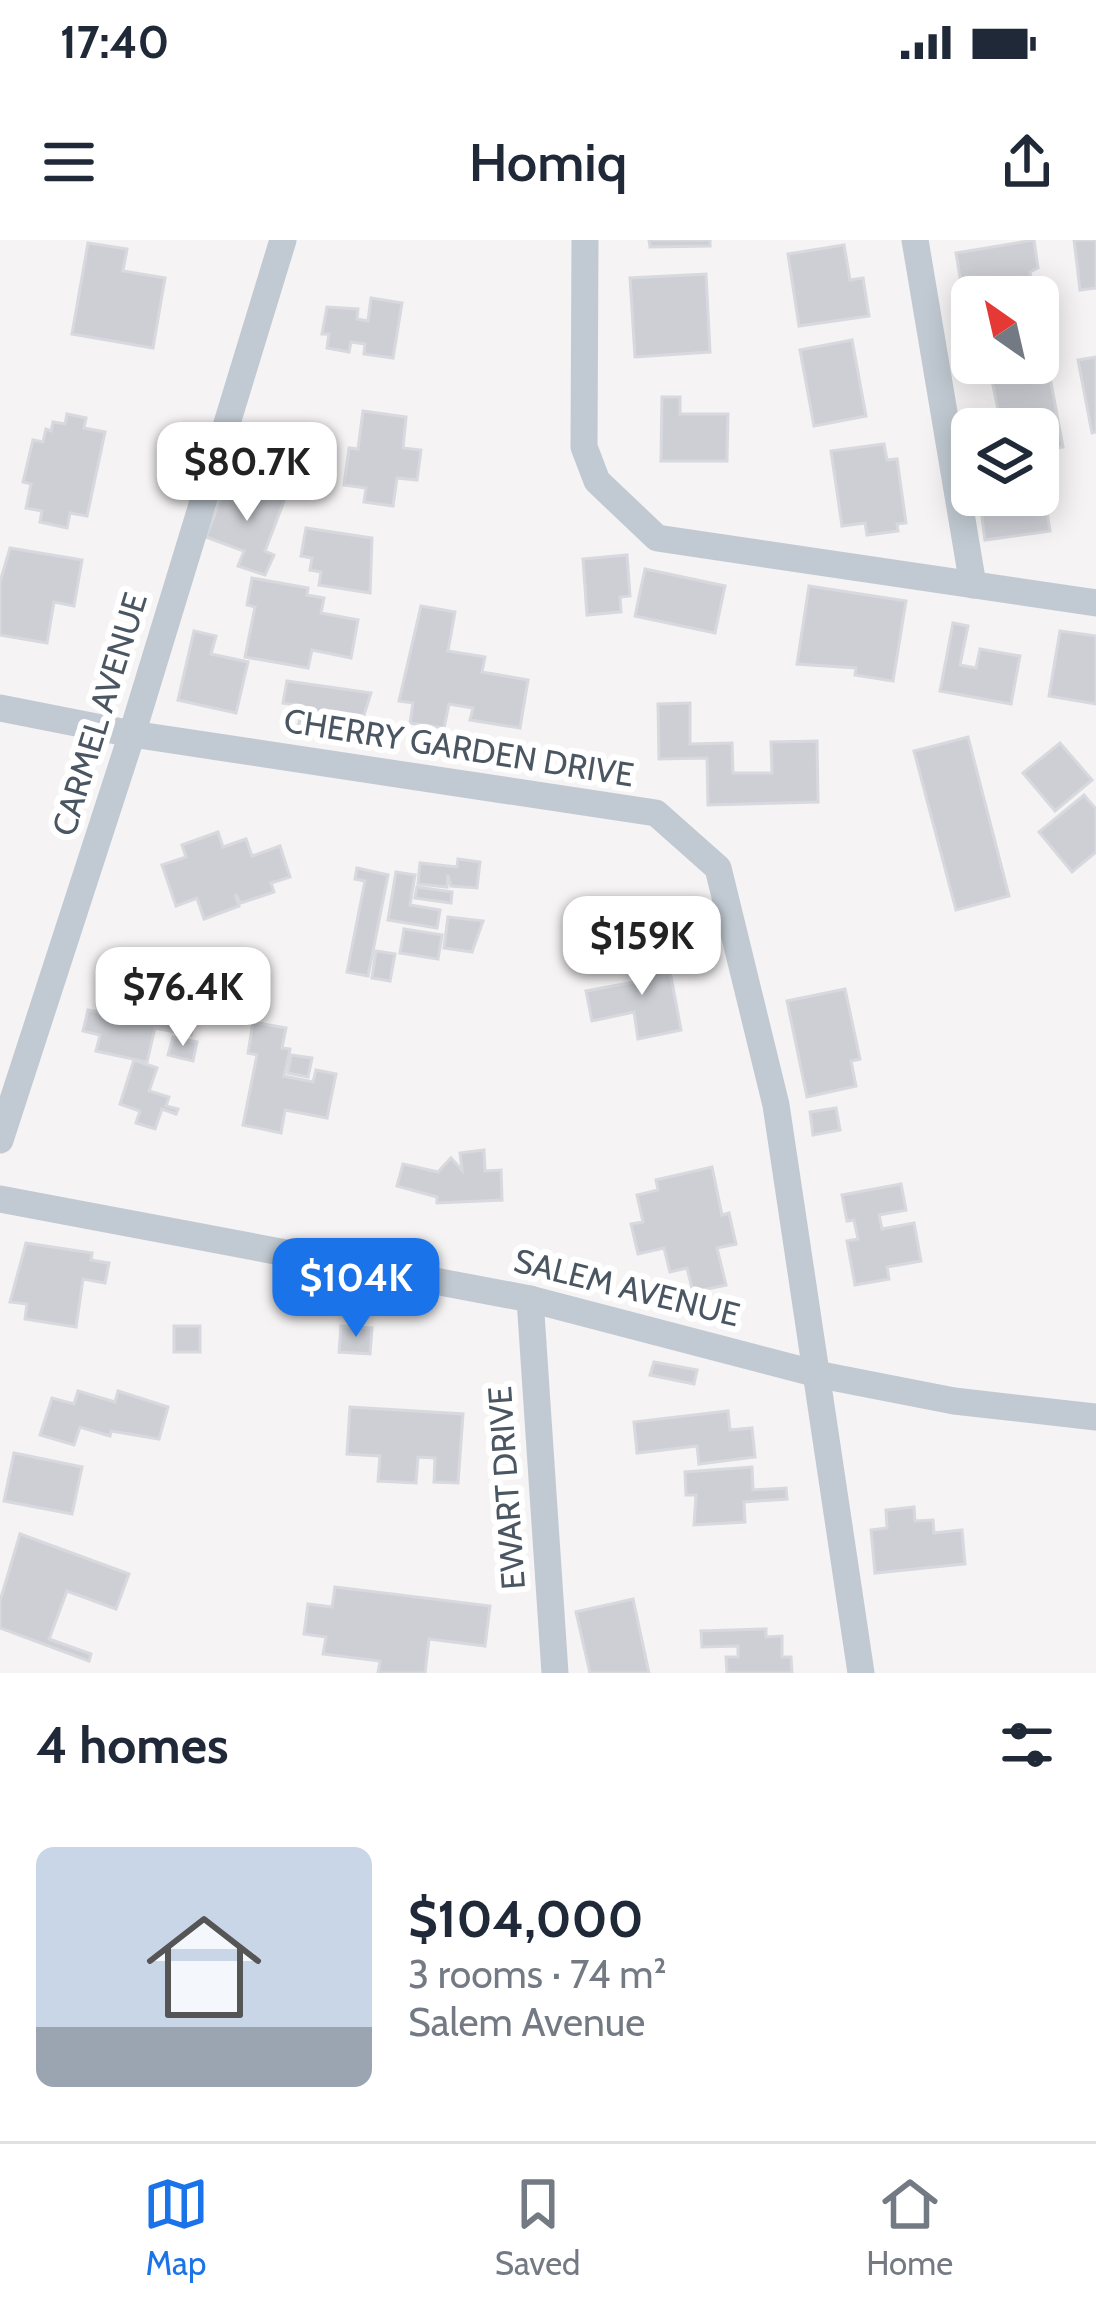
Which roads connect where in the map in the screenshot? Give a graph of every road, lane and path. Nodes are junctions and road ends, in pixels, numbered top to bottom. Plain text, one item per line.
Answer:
1 (283, 240) edge
2 (585, 240) edge
3 (915, 240) edge
4 (973, 585) junction
5 (1096, 603) edge
6 (0, 708) edge
7 (132, 734) junction
8 (0, 1140) edge
9 (0, 1199) edge
10 (530, 1299) junction
11 (821, 1375) junction
12 (1096, 1417) edge
13 (555, 1673) edge
14 (861, 1673) edge

1 - 7 street, CARMEL AVENUE
2 - 4 street
3 - 4 street
4 - 5 street
6 - 7 street, CHERRY GARDEN DRIVE
7 - 8 street, CARMEL AVENUE
7 - 11 street, CHERRY GARDEN DRIVE
9 - 10 street, SALEM AVENUE
10 - 11 street, SALEM AVENUE
10 - 13 street, EWART DRIVE
11 - 12 street, SALEM AVENUE
11 - 14 street, CHERRY GARDEN DRIVE

